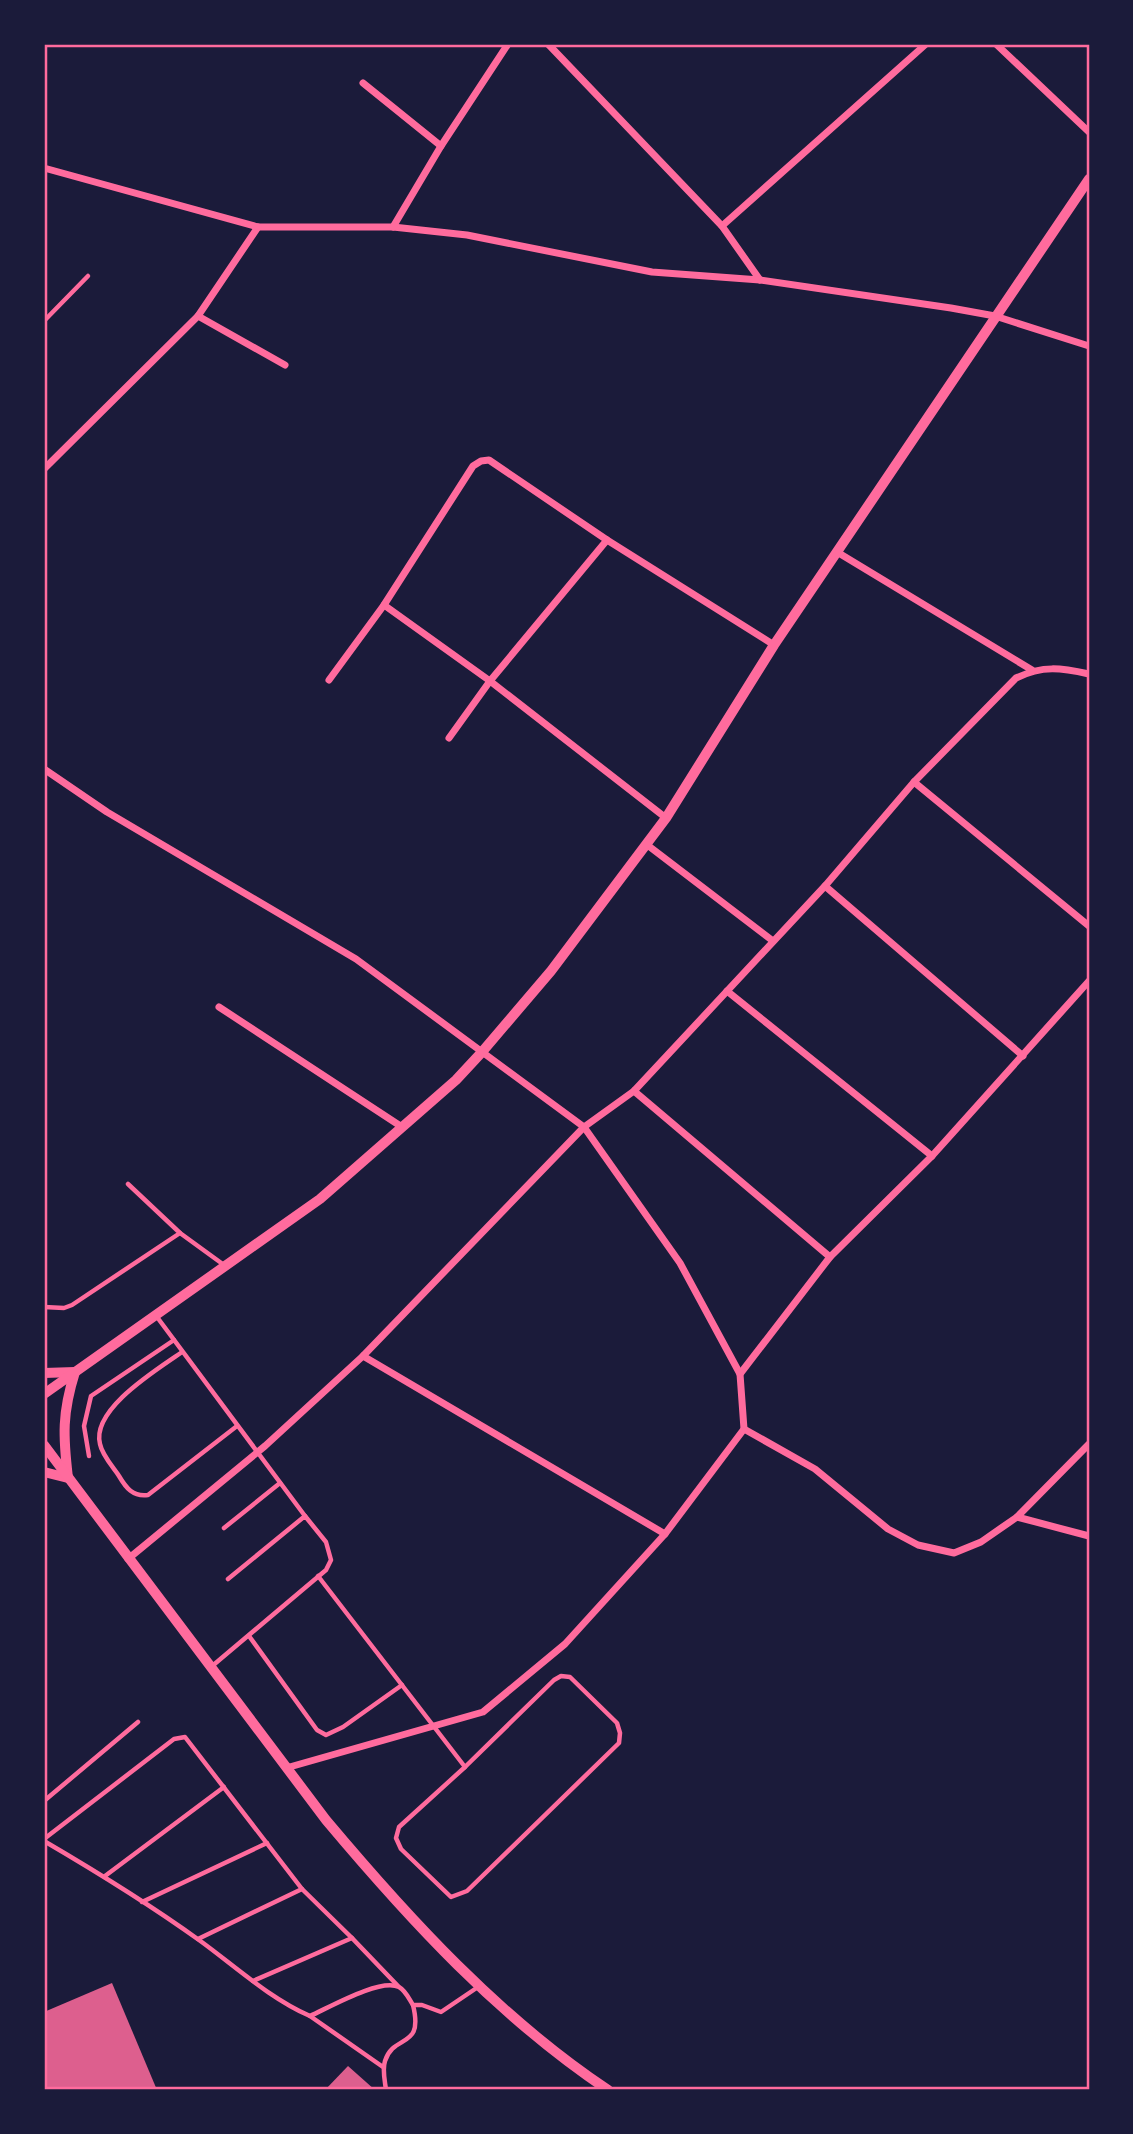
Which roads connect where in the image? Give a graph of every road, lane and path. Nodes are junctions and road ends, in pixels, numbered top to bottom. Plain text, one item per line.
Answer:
1 (508, 44) edge
2 (548, 44) edge
3 (926, 44) edge
4 (996, 44) edge
5 (363, 83) dead end
6 (1089, 132) edge
7 (440, 146) junction
8 (44, 168) edge
9 (1089, 179) edge
10 (722, 226) junction
11 (258, 227) junction
12 (393, 227) junction
13 (88, 276) dead end
14 (761, 280) junction
15 (198, 316) junction
16 (995, 316) junction
17 (44, 321) edge
18 (1089, 346) edge
19 (285, 365) dead end
20 (44, 469) edge
21 (607, 540) junction
22 (837, 552) junction
23 (384, 605) junction
24 (774, 645) junction
25 (1032, 670) junction
26 (1089, 674) edge
27 (328, 680) dead end
28 (490, 681) junction
29 (449, 738) dead end
30 (44, 769) edge
31 (914, 782) junction
32 (666, 818) junction
33 (646, 844) junction
34 (825, 886) junction
35 (1089, 926) edge
36 (773, 942) junction
37 (1089, 981) edge
38 (727, 990) junction
39 (219, 1007) dead end
40 (482, 1052) junction
41 (1023, 1056) junction
42 (634, 1091) junction
43 (402, 1127) junction
44 (584, 1127) junction
45 (932, 1156) junction
46 (128, 1184) dead end
47 (180, 1233) junction
48 (830, 1257) junction
49 (226, 1266) junction
50 (44, 1307) edge
51 (155, 1315) junction
52 (174, 1340) junction
53 (182, 1352) junction
54 (363, 1356) junction
55 (75, 1372) junction
56 (44, 1373) edge
57 (740, 1374) junction
58 (44, 1394) edge
59 (237, 1426) junction
60 (744, 1429) junction
61 (1089, 1444) edge
62 (44, 1446) edge
63 (257, 1452) junction
64 (89, 1456) dead end
65 (44, 1472) edge
66 (68, 1478) junction
67 (280, 1483) junction
68 (305, 1516) junction
69 (1017, 1517) junction
70 (224, 1528) dead end
71 (665, 1534) junction
72 (1089, 1536) edge
73 (128, 1559) junction
74 (318, 1576) junction
75 (228, 1579) dead end
76 (248, 1636) junction
77 (211, 1668) junction
78 (402, 1685) junction
79 (138, 1722) dead end
80 (434, 1726) junction
81 (465, 1767) junction
82 (286, 1768) junction
83 (224, 1787) junction
84 (44, 1801) edge
85 (44, 1840) edge
86 (267, 1843) junction
87 (105, 1876) junction
88 (302, 1889) junction
89 (142, 1902) junction
90 (352, 1938) junction
91 (198, 1939) junction
92 (253, 1981) junction
93 (479, 1986) junction
94 (399, 1987) junction
95 (413, 2005) junction
96 (310, 2016) junction
97 (383, 2067) junction
98 (386, 2090) edge
99 (608, 2090) edge

1 - 7 street
2 - 10 street
3 - 10 street
4 - 6 street
5 - 7 street
7 - 12 street
8 - 11 street
9 - 16 street
10 - 14 street
11 - 12 street
11 - 15 street
12 - 14 street
13 - 17 lane
14 - 16 street
15 - 19 street
15 - 20 street
16 - 18 street
16 - 22 street
21 - 23 street
21 - 24 street
21 - 28 street
22 - 24 street
22 - 25 street
23 - 27 street
23 - 28 street
24 - 32 street
25 - 26 street
25 - 31 street
28 - 29 street
28 - 32 street
30 - 40 street
31 - 34 street
31 - 35 street
32 - 33 street
33 - 36 street
33 - 40 street
34 - 36 street
34 - 41 street
36 - 38 street
37 - 41 street
38 - 42 street
38 - 45 street
39 - 43 street
40 - 43 street
40 - 44 street
41 - 45 street
42 - 44 street
42 - 48 street
43 - 49 street
44 - 54 street
44 - 57 street
45 - 48 street
46 - 47 lane
47 - 49 lane
47 - 50 lane
48 - 57 street
49 - 51 street
51 - 52 lane
51 - 55 street
52 - 53 lane
52 - 64 lane
53 - 59 lane
53 - 59 lane
54 - 63 street
54 - 71 street
55 - 56 street
55 - 58 street
55 - 66 street
57 - 60 street
59 - 63 lane
60 - 69 street
60 - 71 street
61 - 69 street
62 - 66 street
63 - 67 lane
63 - 73 street
65 - 66 street
66 - 73 street
67 - 68 lane
67 - 70 lane
68 - 74 lane
68 - 75 lane
69 - 72 street
71 - 80 street
73 - 77 street
74 - 76 lane
74 - 78 lane
76 - 77 lane
76 - 78 lane
77 - 82 street
78 - 80 lane
79 - 84 lane
80 - 81 lane
80 - 82 street
81 - 81 lane
82 - 93 street
83 - 85 lane
83 - 86 lane
83 - 87 lane
85 - 87 lane
86 - 88 lane
86 - 89 lane
87 - 89 lane
88 - 90 lane
88 - 91 lane
89 - 91 lane
90 - 92 lane
90 - 94 lane
91 - 92 lane
92 - 96 lane
93 - 95 lane
93 - 99 street
94 - 95 lane
94 - 96 lane
95 - 97 lane
96 - 97 lane
97 - 98 lane

